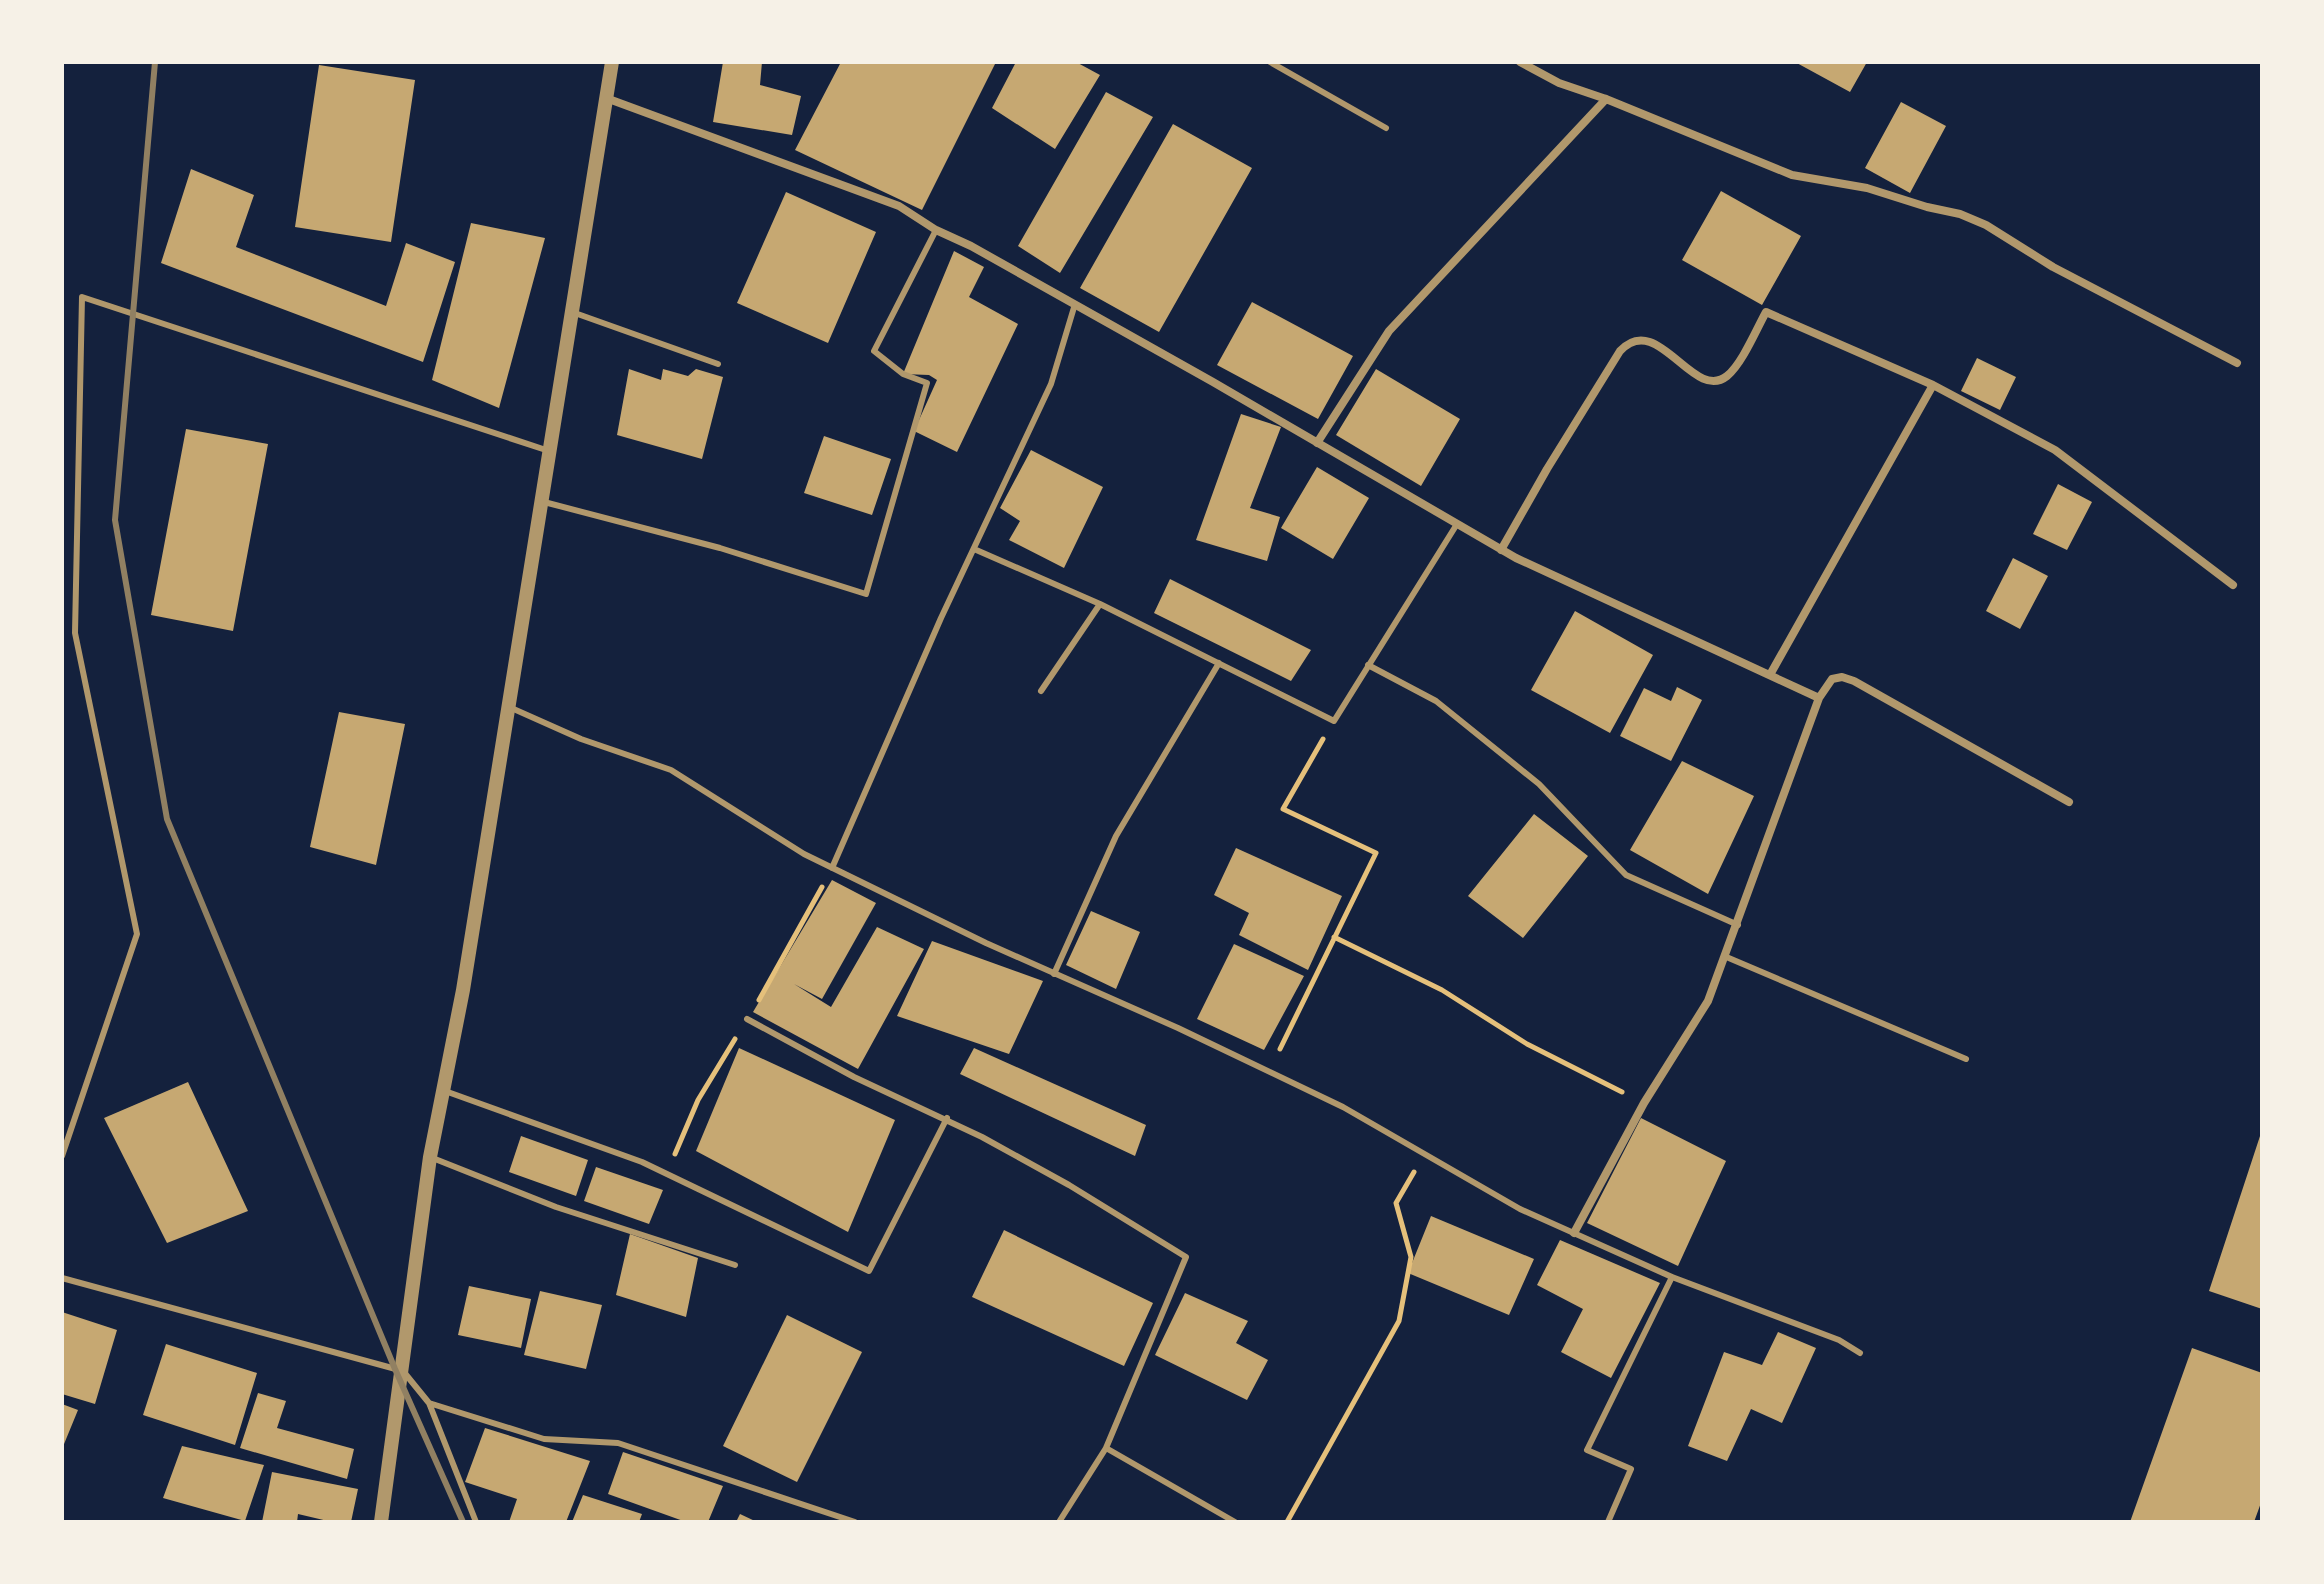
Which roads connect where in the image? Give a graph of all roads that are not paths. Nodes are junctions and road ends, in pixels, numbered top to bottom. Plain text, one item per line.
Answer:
1 (612, 62) edge
2 (1270, 62) edge
3 (1520, 62) edge
4 (606, 98) junction
5 (1606, 99) junction
6 (1386, 128) dead end
7 (936, 230) junction
8 (1075, 304) junction
9 (572, 312) junction
10 (2237, 363) dead end
11 (718, 364) dead end
12 (1933, 385) junction
13 (1317, 443) junction
14 (549, 451) junction
15 (541, 502) junction
16 (1457, 524) junction
17 (974, 549) junction
18 (1501, 550) junction
19 (2233, 585) dead end
20 (1100, 604) junction
21 (1219, 663) junction
22 (1368, 665) junction
23 (1771, 673) junction
24 (1041, 691) dead end
25 (1819, 698) junction
26 (508, 707) junction
27 (2069, 802) dead end
28 (832, 868) junction
29 (1738, 925) junction
30 (1724, 956) junction
31 (1054, 974) junction
32 (747, 1019) dead end
33 (1966, 1059) dead end
34 (443, 1090) junction
35 (947, 1118) junction
36 (62, 1156) edge
37 (430, 1157) junction
38 (1574, 1233) junction
39 (735, 1265) dead end
40 (1672, 1277) junction
41 (62, 1278) edge
42 (1860, 1353) dead end
43 (403, 1371) junction
44 (429, 1403) junction
45 (1106, 1448) junction
46 (1224, 1520) edge
47 (381, 1522) edge
48 (476, 1522) edge
49 (855, 1522) edge
50 (1059, 1522) edge
51 (1235, 1522) edge
52 (1608, 1522) edge

1 - 4 street
2 - 6 lane
3 - 5 street
4 - 7 street
4 - 9 street
5 - 10 street
5 - 13 street
7 - 8 street
7 - 15 lane
8 - 13 street
8 - 17 lane
9 - 11 lane
9 - 14 street
12 - 18 street
12 - 19 street
12 - 23 street
13 - 16 street
14 - 15 street
14 - 36 lane
15 - 26 street
16 - 18 street
16 - 22 lane
17 - 20 lane
17 - 28 lane
18 - 23 street
20 - 21 lane
20 - 24 lane
21 - 22 lane
21 - 31 lane
22 - 29 lane
23 - 25 street
25 - 27 street
25 - 29 street
26 - 28 lane
26 - 34 street
28 - 31 lane
29 - 30 street
30 - 33 lane
30 - 38 street
31 - 38 lane
32 - 35 lane
34 - 35 lane
34 - 37 street
35 - 45 lane
37 - 39 lane
37 - 43 street
38 - 40 lane
40 - 42 lane
40 - 52 lane
41 - 43 lane
43 - 44 lane
43 - 47 street
44 - 48 lane
44 - 49 lane
45 - 46 lane
45 - 50 lane
46 - 51 lane

